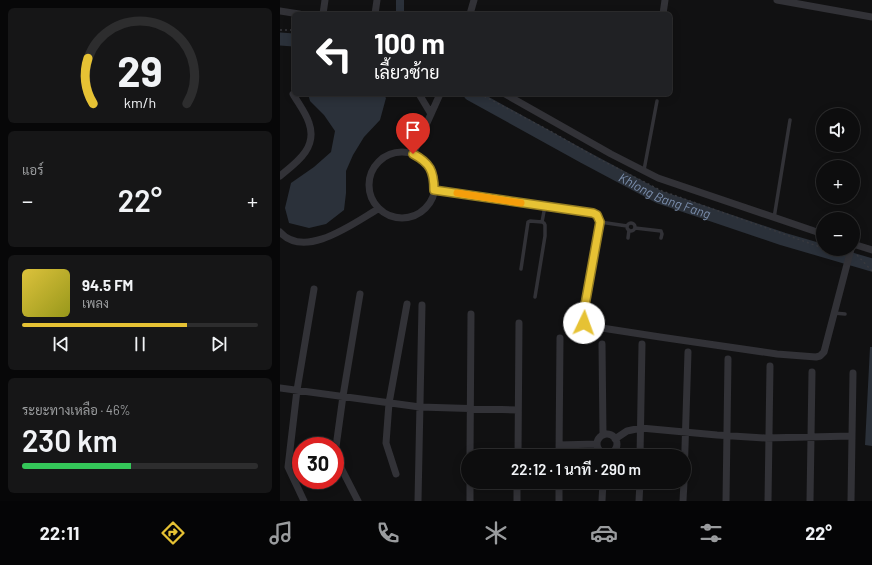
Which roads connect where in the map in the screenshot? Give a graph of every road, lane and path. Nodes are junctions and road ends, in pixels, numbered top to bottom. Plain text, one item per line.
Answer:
1 (325, 0) edge
2 (377, 0) edge
3 (474, 0) edge
4 (664, 0) edge
5 (777, 0) edge
6 (280, 12) edge
7 (323, 12) edge
8 (375, 12) edge
9 (471, 12) edge
10 (663, 12) edge
11 (292, 13) edge
12 (872, 17) edge
13 (280, 30) edge
14 (292, 30) edge
15 (294, 96) edge
16 (420, 96) edge
17 (439, 96) edge
18 (509, 96) edge
19 (657, 100) dead end
20 (431, 114) junction
21 (790, 120) dead end
22 (413, 154) junction
23 (644, 171) junction
24 (280, 176) edge
25 (434, 190) junction
26 (544, 206) junction
27 (378, 209) junction
28 (774, 218) junction
29 (542, 222) junction
30 (600, 222) junction
31 (627, 226) junction
32 (635, 228) junction
33 (629, 230) junction
34 (280, 232) edge
35 (816, 232) edge
36 (628, 238) dead end
37 (661, 238) dead end
38 (860, 246) edge
39 (872, 250) edge
40 (849, 256) edge
41 (859, 256) edge
42 (521, 269) dead end
43 (872, 271) edge
44 (314, 289) dead end
45 (360, 294) dead end
46 (535, 297) dead end
47 (407, 304) dead end
48 (422, 305) dead end
49 (834, 313) junction
50 (472, 314) dead end
51 (845, 314) dead end
52 (518, 324) dead end
53 (560, 338) dead end
54 (602, 344) dead end
55 (642, 344) dead end
56 (688, 352) dead end
57 (728, 359) dead end
58 (770, 366) dead end
59 (812, 372) dead end
60 (853, 373) dead end
61 (280, 388) edge
62 (297, 390) junction
63 (343, 396) junction
64 (388, 403) junction
65 (420, 408) junction
66 (470, 409) junction
67 (518, 410) junction
68 (641, 428) junction
69 (686, 432) junction
70 (602, 435) junction
71 (727, 435) junction
72 (811, 436) junction
73 (852, 436) junction
74 (337, 437) edge
75 (769, 438) junction
76 (615, 439) junction
77 (597, 444) junction
78 (559, 445) junction
79 (470, 449) edge
80 (518, 449) edge
81 (559, 449) edge
82 (598, 449) edge
83 (614, 449) edge
84 (640, 449) edge
85 (685, 449) edge
86 (344, 473) edge
87 (396, 474) dead end
88 (470, 489) edge
89 (517, 489) edge
90 (559, 489) edge
91 (602, 489) edge
92 (640, 489) edge
93 (684, 489) edge
94 (304, 501) edge
95 (358, 501) edge
96 (418, 501) edge
97 (470, 501) edge
98 (517, 501) edge
99 (559, 501) edge
100 (602, 501) edge
101 (640, 501) edge
102 (683, 501) edge
103 (726, 501) edge
104 (768, 501) edge
105 (810, 501) edge
106 (851, 501) edge

1 - 7 street
2 - 8 street
3 - 9 street
4 - 10 street
5 - 12 street
6 - 11 street
13 - 14 path
15 - 24 street
16 - 20 street
17 - 20 street
18 - 23 street
19 - 23 lane
20 - 22 street
21 - 28 lane
22 - 25 street
22 - 27 street
23 - 28 street
25 - 26 street
25 - 27 street
26 - 29 lane
26 - 30 street
27 - 34 street
28 - 35 street
29 - 42 lane
29 - 46 lane
30 - 31 lane
30 - 49 street
31 - 32 lane
31 - 33 lane
32 - 33 lane
32 - 37 lane
33 - 36 lane
38 - 39 street
40 - 49 street
41 - 43 path
44 - 62 street
45 - 63 street
47 - 64 street
48 - 65 street
49 - 51 lane
50 - 66 street
52 - 67 street
53 - 78 street
54 - 70 street
55 - 68 street
56 - 69 street
57 - 71 street
58 - 75 street
59 - 72 street
60 - 73 street
61 - 62 street
62 - 63 street
62 - 94 street
63 - 64 street
63 - 74 street
64 - 65 street
64 - 87 street
65 - 66 street
65 - 96 street
66 - 67 street
66 - 79 street
67 - 80 street
68 - 69 street
68 - 76 street
68 - 84 street
69 - 71 street
69 - 85 street
70 - 76 street
70 - 77 street
71 - 75 street
71 - 103 street
72 - 73 street
72 - 75 street
72 - 105 street
73 - 106 street
75 - 104 street
76 - 83 street
77 - 78 street
77 - 82 street
78 - 81 street
86 - 95 street
88 - 97 street
89 - 98 street
90 - 99 street
91 - 100 street
92 - 101 street
93 - 102 street

